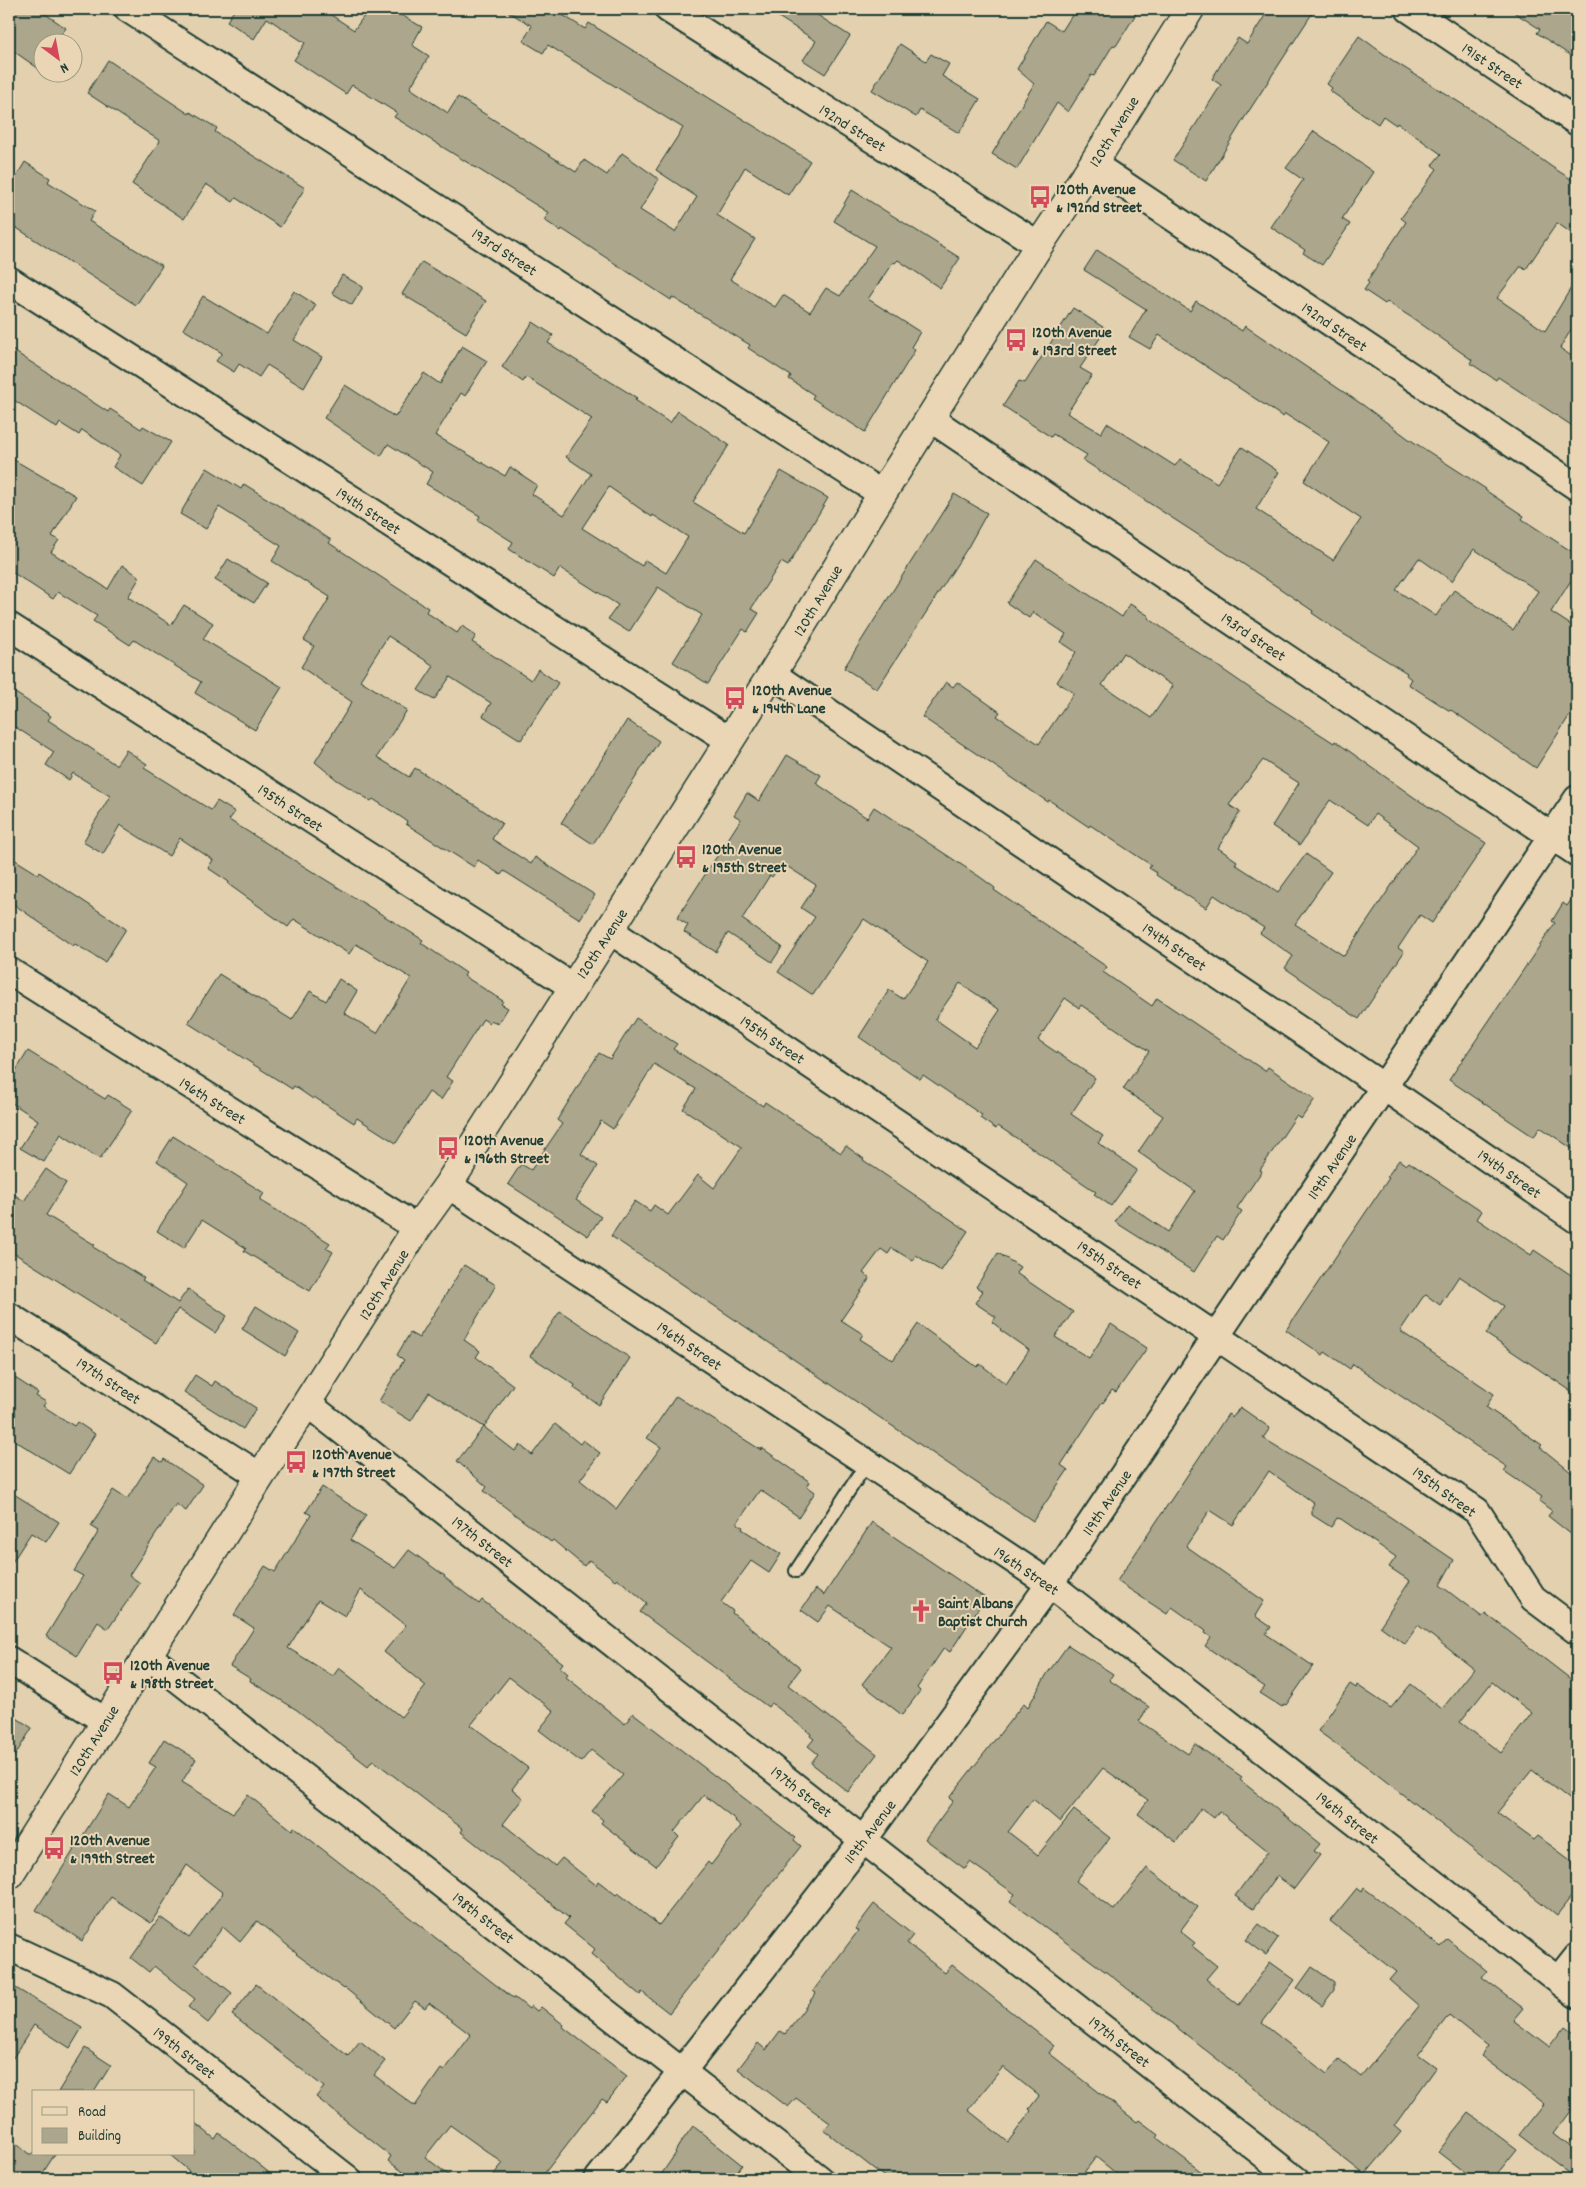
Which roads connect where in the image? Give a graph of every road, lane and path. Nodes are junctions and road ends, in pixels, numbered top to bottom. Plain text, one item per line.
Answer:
1 (128, 9) edge
2 (668, 9) edge
3 (1190, 9) edge
4 (1409, 9) edge
5 (1577, 122) edge
6 (1093, 164) junction
7 (1039, 245) junction
8 (9, 280) edge
9 (931, 419) junction
10 (1577, 487) edge
11 (882, 494) junction
12 (9, 626) edge
13 (772, 674) junction
14 (729, 740) junction
15 (1577, 799) edge
16 (1553, 836) junction
17 (1577, 853) edge
18 (609, 930) junction
19 (9, 971) edge
20 (573, 987) junction
21 (1384, 1086) junction
22 (448, 1185) junction
23 (1577, 1220) edge
24 (417, 1228) junction
25 (9, 1316) edge
26 (1217, 1336) junction
27 (308, 1404) junction
28 (867, 1463) junction
29 (260, 1476) junction
30 (796, 1571) dead end
31 (1050, 1584) junction
32 (1577, 1631) edge
33 (147, 1655) junction
34 (9, 1660) edge
35 (105, 1721) junction
36 (864, 1839) junction
37 (9, 1875) edge
38 (9, 1947) edge
39 (1577, 1956) edge
40 (1568, 1988) edge
41 (682, 2072) junction
42 (348, 2179) edge
43 (598, 2179) edge
44 (820, 2179) edge
45 (1295, 2179) edge

1 - 11 street, 193rd Street
2 - 7 street, 192nd Street
3 - 6 street, 120th Avenue
4 - 5 street, 191st Street
6 - 7 street, 120th Avenue
6 - 10 street, 192nd Street
7 - 9 street, 120th Avenue
8 - 14 street, 194th Street
9 - 11 street, 120th Avenue
9 - 16 street, 193rd Street
11 - 13 street, 120th Avenue
12 - 20 street, 195th Street
13 - 14 street, 120th Avenue
13 - 21 street, 194th Street
14 - 18 street, 120th Avenue
15 - 16 street, 119th Avenue
16 - 17 street, 193rd Street
16 - 21 street, 119th Avenue
18 - 20 street, 120th Avenue
18 - 26 street, 195th Street
19 - 24 street, 196th Street
20 - 22 street, 120th Avenue
21 - 23 street, 194th Street
21 - 26 street, 119th Avenue
22 - 24 street, 120th Avenue
22 - 28 street, 196th Street
24 - 27 street, 120th Avenue
25 - 29 street, 197th Street
26 - 31 street, 119th Avenue
26 - 32 street, 195th Street
27 - 29 street, 120th Avenue
27 - 36 street, 197th Street
28 - 30 lane
28 - 31 street, 196th Street
29 - 33 street, 120th Avenue
31 - 36 street, 119th Avenue
31 - 40 street, 196th Street
33 - 35 street, 120th Avenue
33 - 41 street, 198th Street
34 - 35 street
35 - 37 street, 120th Avenue
36 - 41 street, 119th Avenue
36 - 45 street, 197th Street
38 - 42 street, 199th Street
39 - 40 street
41 - 43 street, 119th Avenue
41 - 44 street, 198th Street

